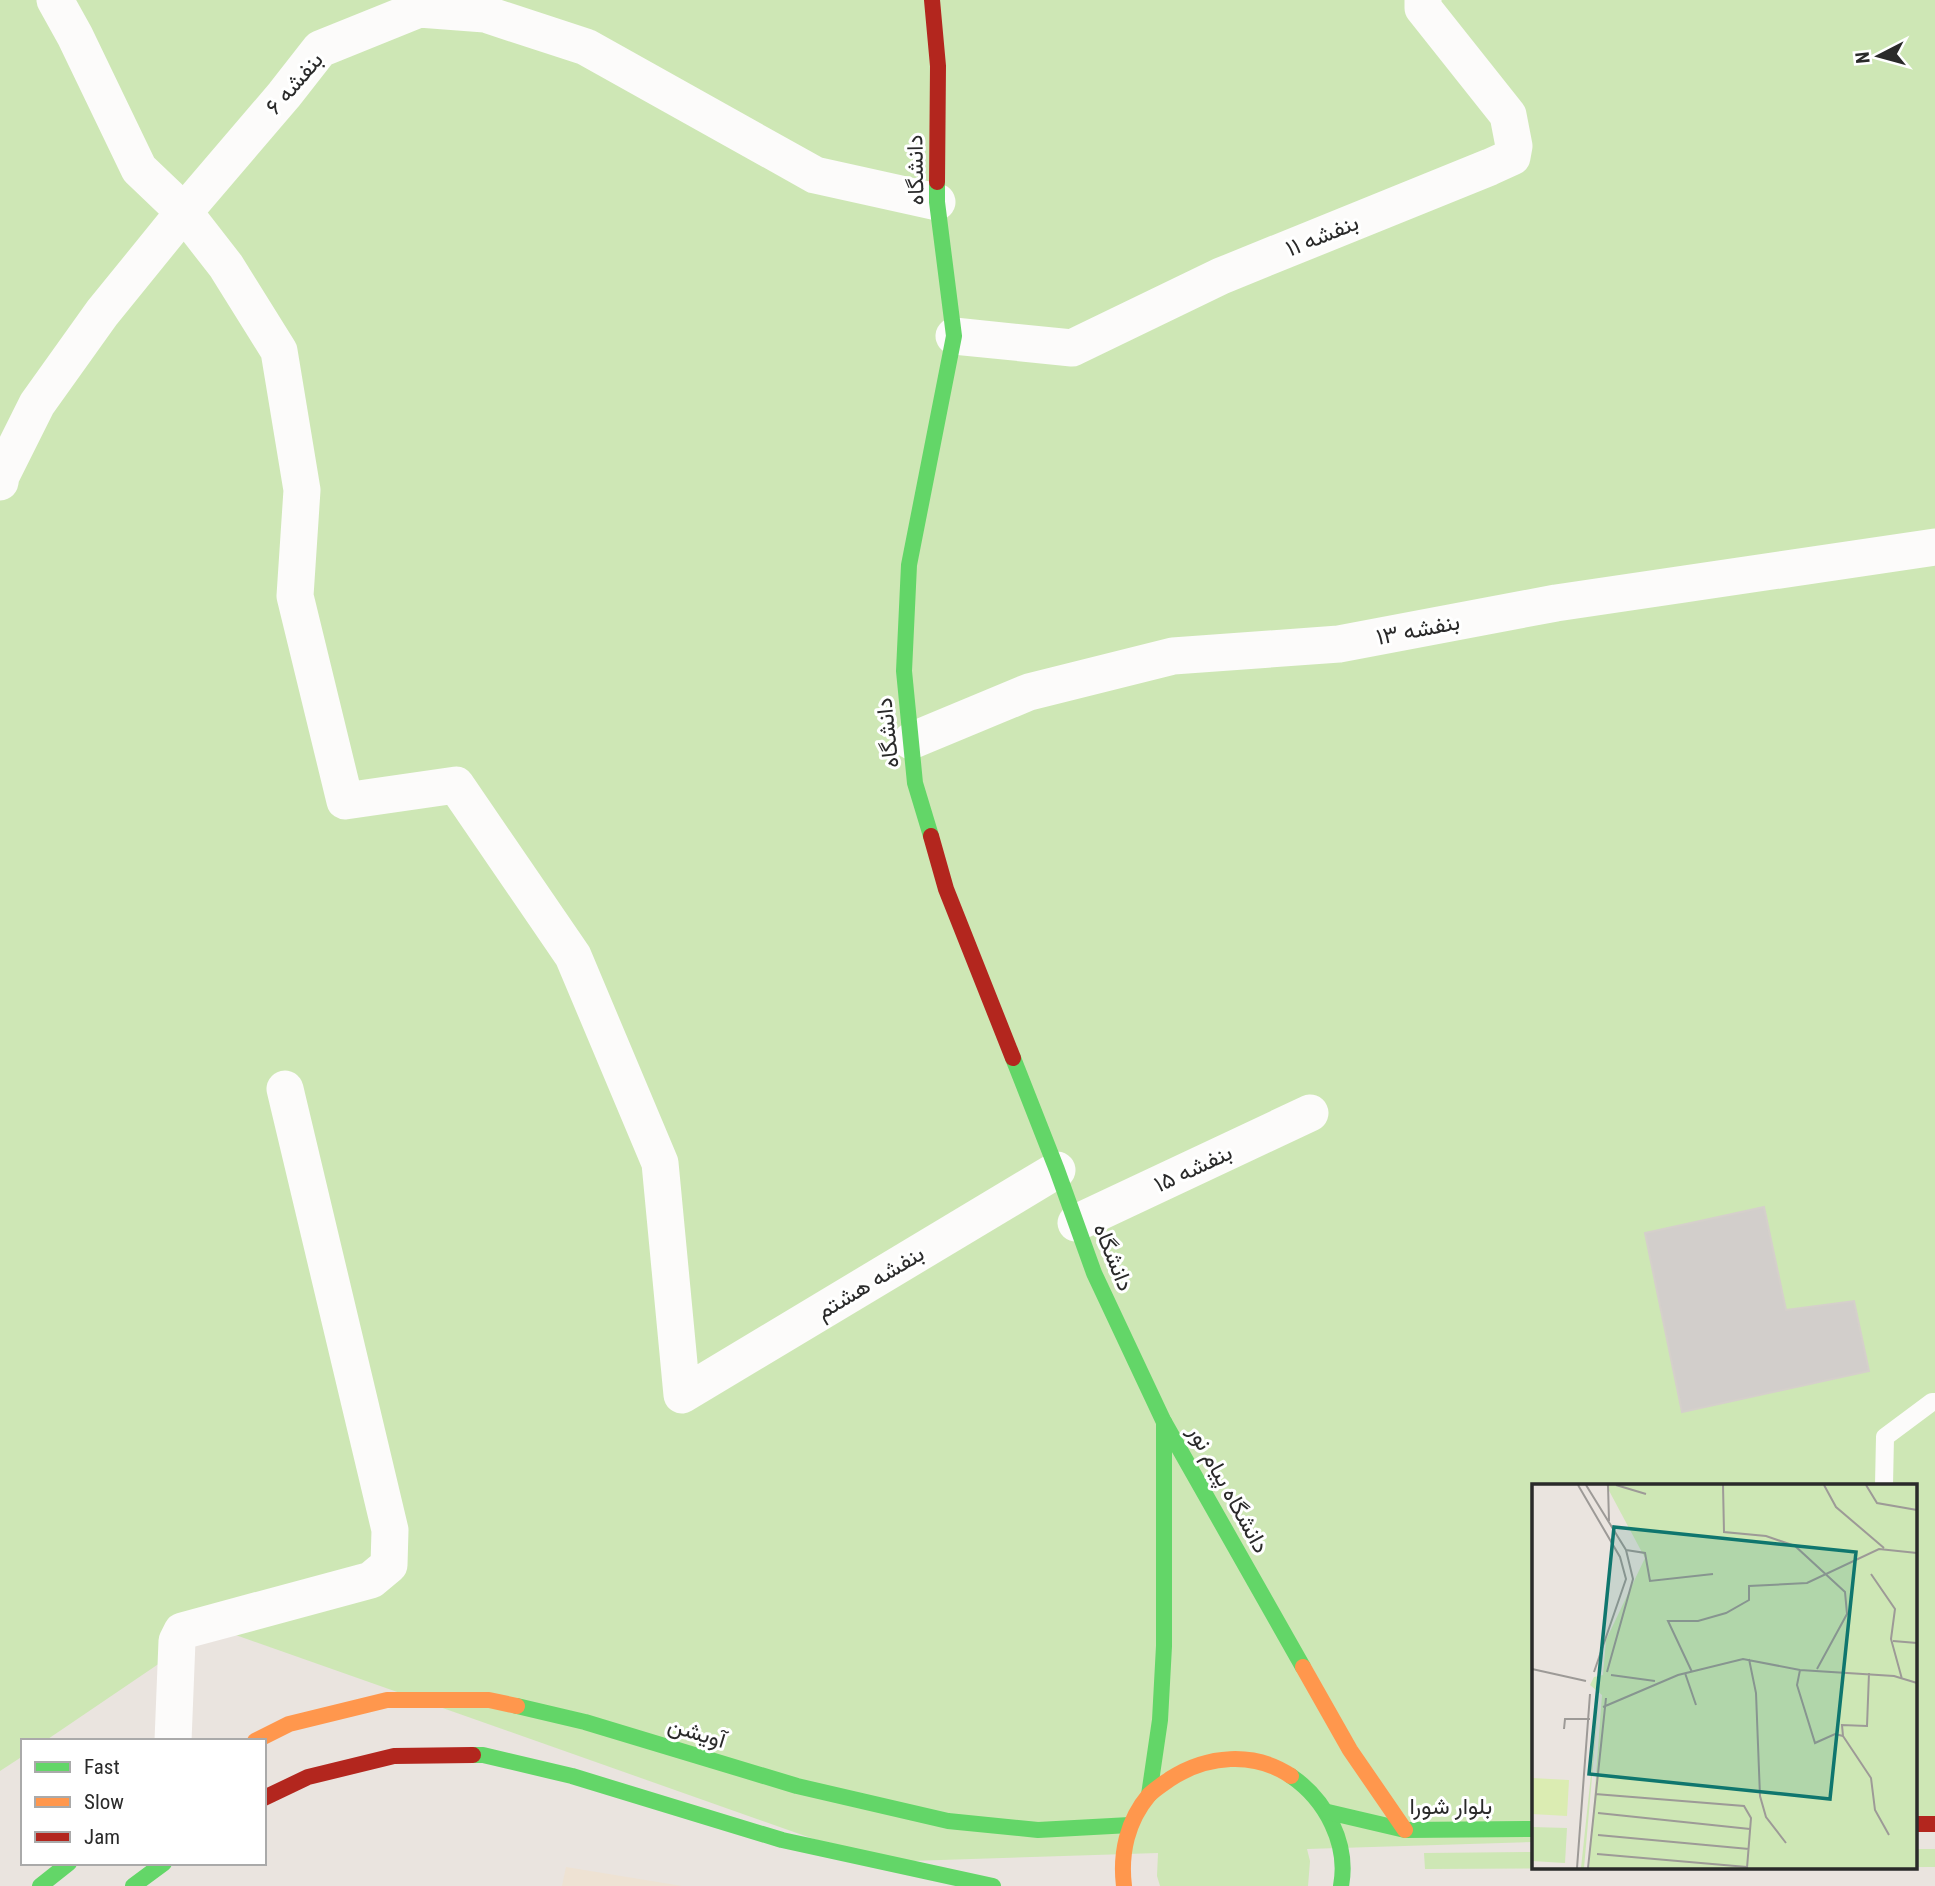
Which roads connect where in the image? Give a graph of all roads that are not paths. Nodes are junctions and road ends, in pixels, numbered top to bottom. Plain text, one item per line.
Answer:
1 (55, 0) edge
2 (932, 0) edge
3 (1423, 0) edge
4 (937, 202) junction
5 (184, 212) junction
6 (954, 336) junction
7 (0, 482) edge
8 (1935, 547) edge
9 (911, 741) junction
10 (285, 1089) dead end
11 (1310, 1113) dead end
12 (1057, 1170) junction
13 (1076, 1223) junction
14 (1935, 1402) edge
15 (1164, 1420) junction
16 (1884, 1484) edge
17 (173, 1739) edge
18 (259, 1739) edge
19 (1149, 1795) junction
20 (266, 1797) edge
21 (1328, 1812) junction
22 (1130, 1825) junction
23 (1532, 1829) edge
24 (1405, 1830) junction
25 (66, 1865) edge
26 (161, 1865) edge
27 (40, 1886) edge
28 (133, 1886) edge
29 (993, 1886) edge
30 (1124, 1886) edge
31 (1341, 1886) edge

1 - 5 street
2 - 4 main road, دانشگاه
3 - 6 street, بنفشه ۱۱
4 - 5 street, بنفشه ۶
4 - 6 main road, دانشگاه
5 - 7 street, بنفشه ۶
5 - 12 street, بنفشه هشتم
6 - 9 main road, دانشگاه
8 - 9 street, بنفشه ۱۳
9 - 12 main road, دانشگاه
10 - 17 street
11 - 13 street, بنفشه ۱۵
12 - 13 main road, دانشگاه
13 - 15 main road, دانشگاه
14 - 16 lane
15 - 19 main road, دانشگاه پیام نور
15 - 24 main road, دانشگاه پیام نور
18 - 22 main road, آویشن
19 - 21 main road
19 - 22 main road
20 - 29 main road
21 - 24 main road, بلوار شورا
21 - 31 main road
22 - 30 main road
23 - 24 main road, بلوار شورا
25 - 27 main road
26 - 28 main road

